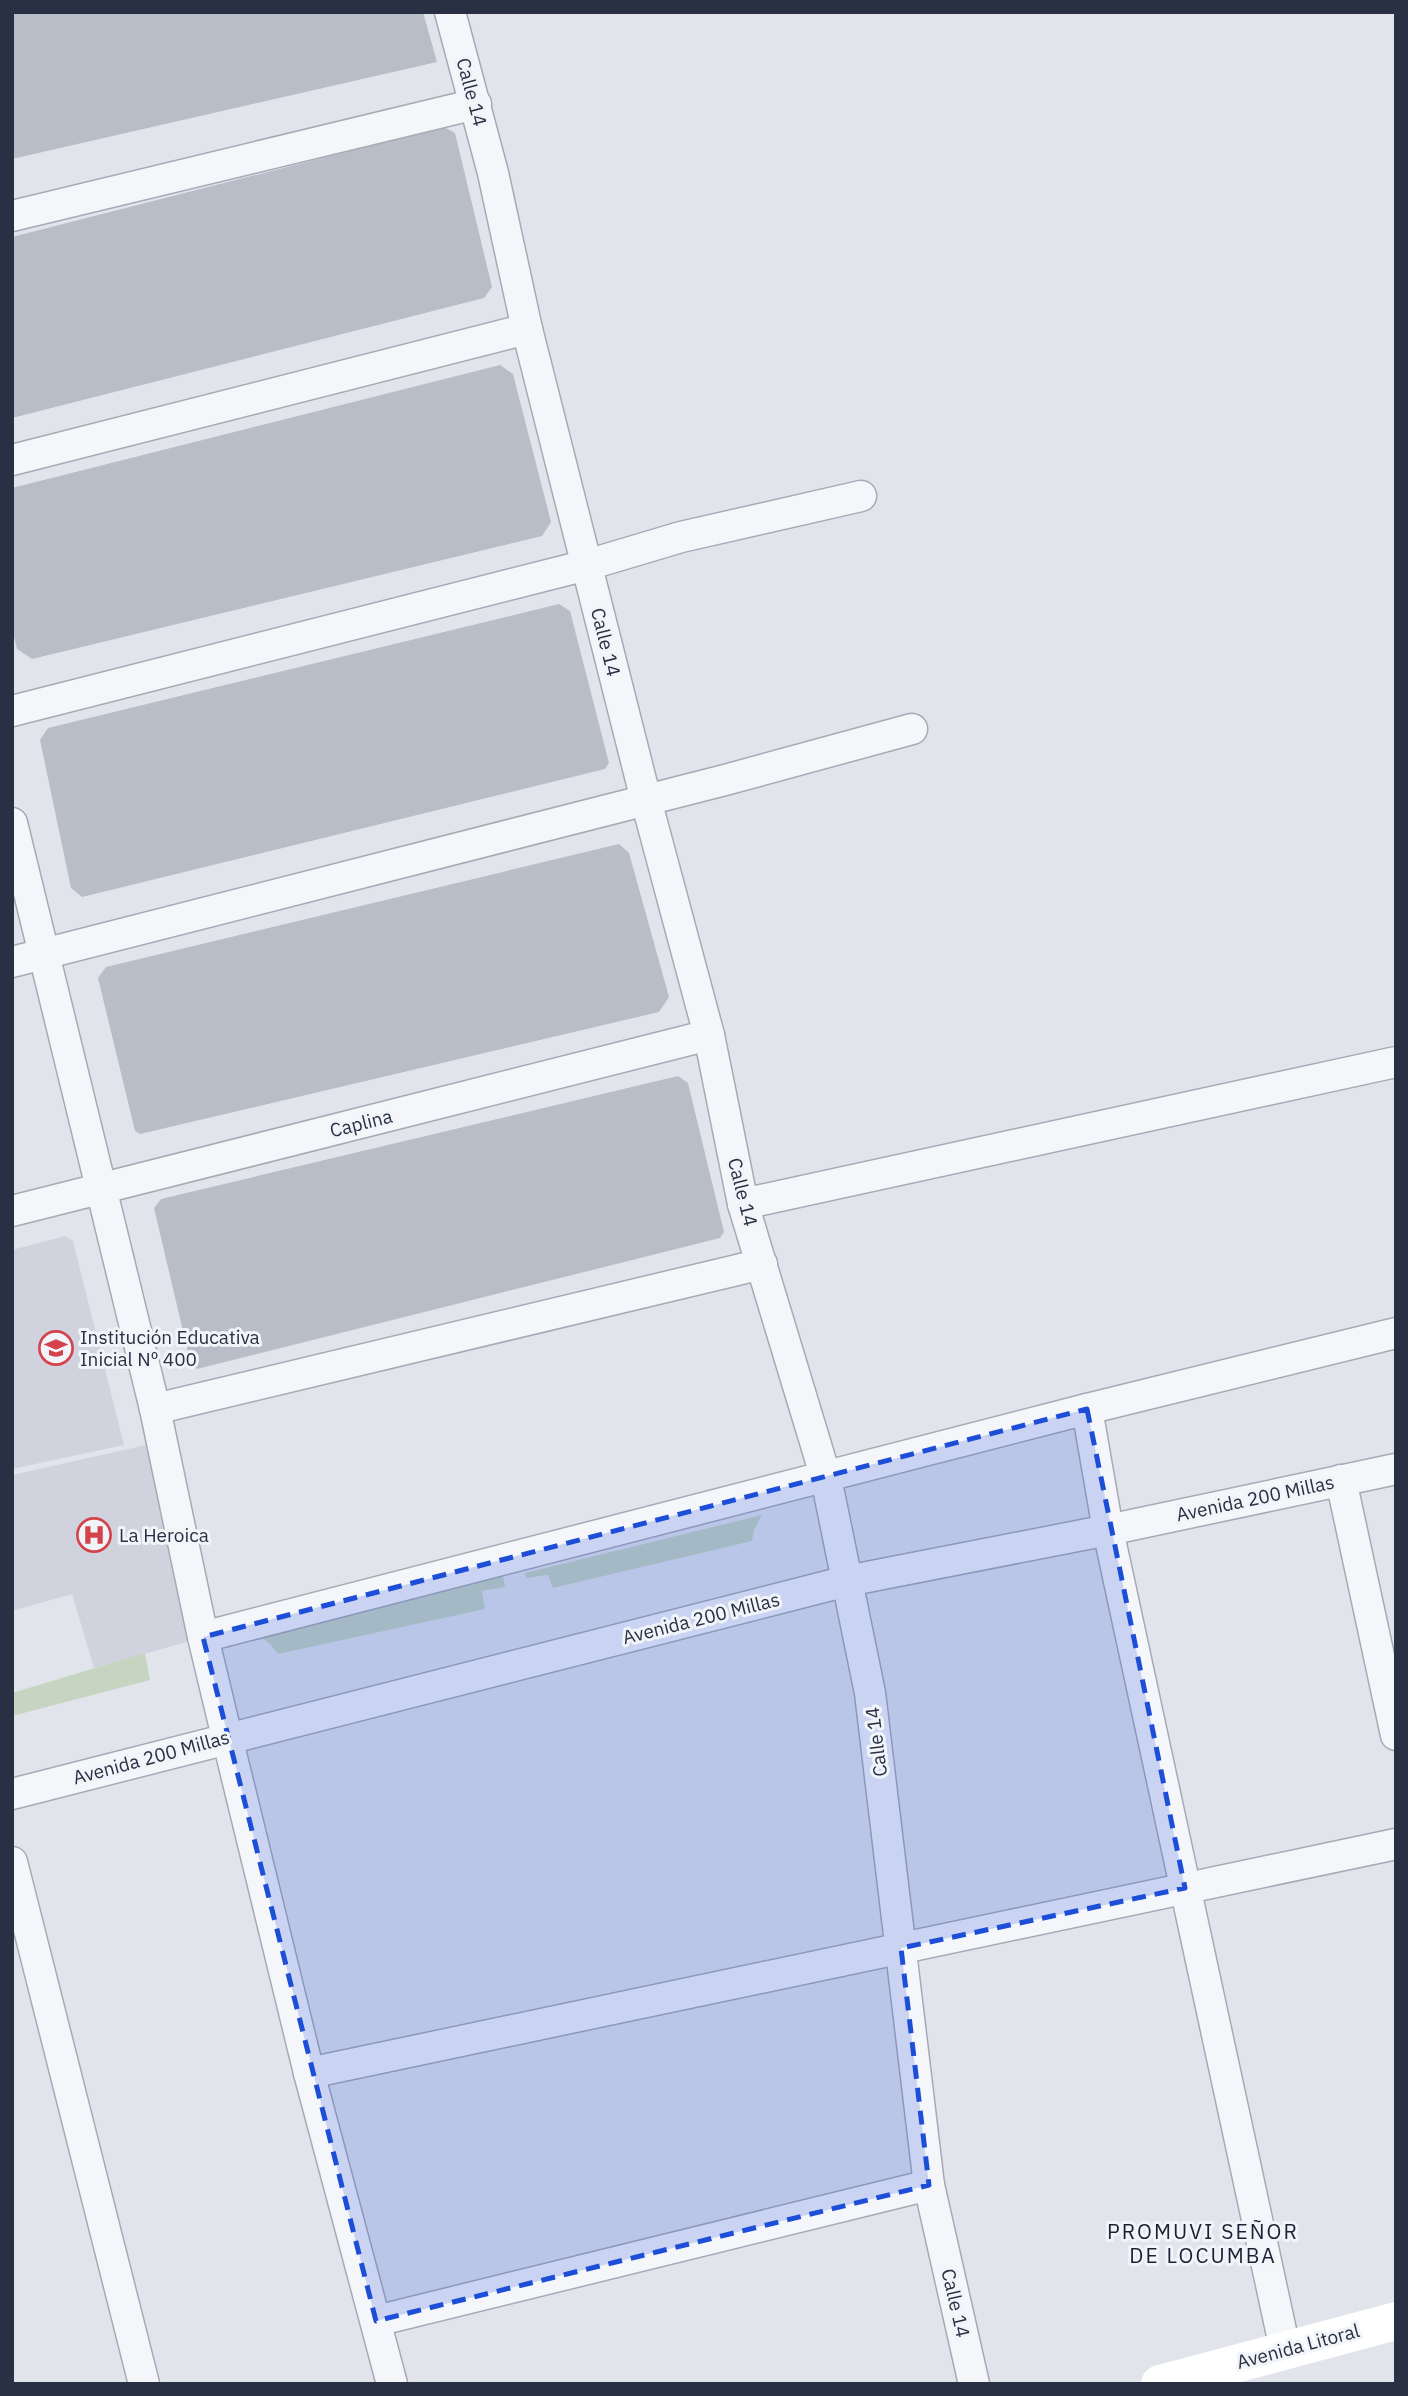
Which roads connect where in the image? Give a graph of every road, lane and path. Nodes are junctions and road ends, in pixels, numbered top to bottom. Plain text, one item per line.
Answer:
1 (450, 12) edge
2 (476, 104) junction
3 (12, 216) edge
4 (527, 329) junction
5 (12, 460) edge
6 (861, 496) dead end
7 (587, 565) junction
8 (12, 711) edge
9 (912, 729) dead end
10 (646, 800) junction
11 (12, 823) edge
12 (44, 955) junction
13 (12, 962) edge
14 (709, 1035) junction
15 (1396, 1062) edge
16 (101, 1188) junction
17 (743, 1204) junction
18 (12, 1211) edge
19 (762, 1264) junction
20 (1396, 1333) edge
21 (155, 1409) junction
22 (1087, 1409) junction
23 (1396, 1469) edge
24 (826, 1478) junction
25 (1341, 1480) junction
26 (1108, 1530) junction
27 (847, 1581) junction
28 (203, 1637) junction
29 (1396, 1735) edge
30 (227, 1737) junction
31 (12, 1794) edge
32 (1396, 1844) edge
33 (12, 1862) edge
34 (1185, 1888) junction
35 (901, 1948) junction
36 (309, 2073) junction
37 (929, 2185) junction
38 (376, 2321) junction
39 (1396, 2321) edge
40 (1285, 2349) junction
41 (144, 2384) edge
42 (392, 2384) edge
43 (974, 2384) edge
44 (1160, 2384) edge

1 - 2 street, Calle 14
2 - 3 street
2 - 4 street, Calle 14
4 - 5 street
4 - 7 street, Calle 14
6 - 7 street
7 - 8 street
7 - 10 street, Calle 14
9 - 10 street
10 - 12 street
10 - 14 street, Calle 14
11 - 12 street
12 - 13 street
12 - 16 street
14 - 16 street, Caplina
14 - 17 street, Calle 14
15 - 17 street
16 - 18 street, Caplina
16 - 21 street
17 - 19 street, Calle 14
19 - 21 street
19 - 24 street, Calle 14
20 - 22 street
21 - 28 street
22 - 24 street
22 - 26 street
23 - 25 street, Avenida 200 Millas
24 - 27 street, Calle 14
24 - 28 street
25 - 26 street, Avenida 200 Millas
25 - 29 street
26 - 27 street, Avenida 200 Millas
26 - 34 street
27 - 30 street, Avenida 200 Millas
27 - 35 street, Calle 14
28 - 30 street
30 - 31 street, Avenida 200 Millas
30 - 36 street
32 - 34 street
33 - 41 street
34 - 35 street
34 - 40 street
35 - 36 street
35 - 37 street, Calle 14
36 - 38 street
37 - 38 street
37 - 43 street, Calle 14
38 - 42 street
39 - 40 main road, Avenida Litoral
40 - 44 main road, Avenida Litoral

